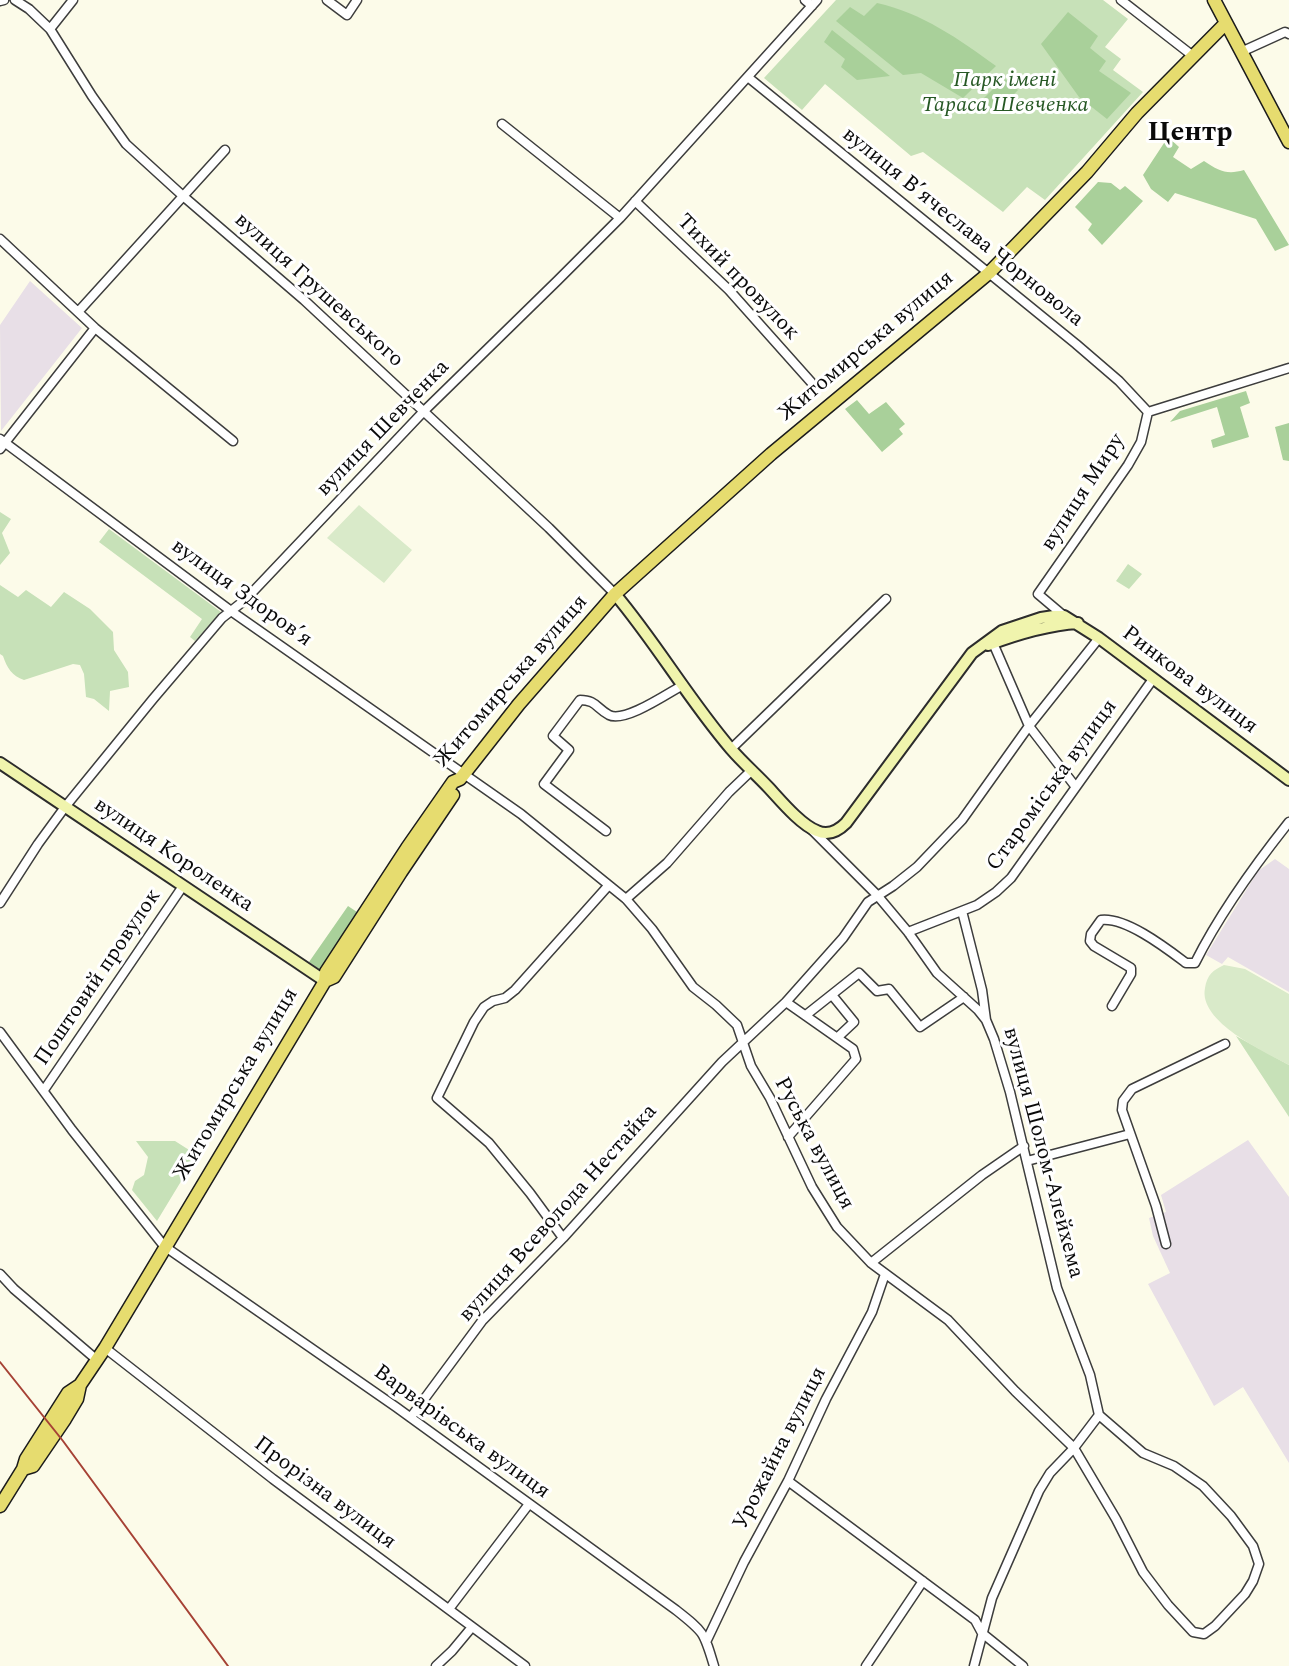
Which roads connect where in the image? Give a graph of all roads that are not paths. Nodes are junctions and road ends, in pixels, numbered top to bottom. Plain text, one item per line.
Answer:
1 (15, 0) edge
2 (73, 0) edge
3 (327, 0) edge
4 (357, 0) edge
5 (1120, 0) edge
6 (1214, 0) edge
7 (811, 2) edge
8 (1226, 23) junction
9 (50, 29) junction
10 (1289, 34) edge
11 (1241, 52) junction
12 (1193, 56) junction
13 (748, 78) junction
14 (502, 124) dead end
15 (1289, 142) edge
16 (225, 150) dead end
17 (183, 196) junction
18 (635, 201) junction
19 (620, 218) junction
20 (0, 239) edge
21 (989, 273) junction
22 (78, 312) junction
23 (95, 328) junction
24 (1289, 368) edge
25 (811, 382) dead end
26 (424, 411) junction
27 (1148, 412) junction
28 (233, 441) dead end
29 (2, 444) edge
30 (615, 594) junction
31 (886, 598) dead end
32 (231, 611) junction
33 (1064, 616) junction
34 (1078, 623) junction
35 (1099, 638) junction
36 (993, 643) junction
37 (979, 648) junction
38 (1153, 679) junction
39 (682, 685) junction
40 (1029, 726) junction
41 (731, 749) junction
42 (0, 763) edge
43 (752, 770) junction
44 (462, 776) junction
45 (1288, 779) edge
46 (1075, 786) junction
47 (65, 807) junction
48 (1289, 822) edge
49 (809, 827) junction
50 (606, 831) dead end
51 (183, 886) junction
52 (608, 886) junction
53 (877, 895) junction
54 (626, 899) junction
55 (0, 903) edge
56 (962, 911) junction
57 (908, 932) junction
58 (325, 981) junction
59 (832, 995) junction
60 (964, 997) junction
61 (786, 1002) junction
62 (1112, 1006) dead end
63 (806, 1015) junction
64 (986, 1020) junction
65 (0, 1032) edge
66 (838, 1037) junction
67 (744, 1043) junction
68 (1225, 1044) dead end
69 (44, 1090) junction
70 (1130, 1134) junction
71 (788, 1137) junction
72 (1024, 1146) junction
73 (1027, 1161) junction
74 (563, 1238) junction
75 (1166, 1244) dead end
76 (164, 1246) junction
77 (871, 1263) junction
78 (0, 1274) edge
79 (885, 1274) junction
80 (105, 1347) junction
81 (97, 1360) junction
82 (1099, 1415) junction
83 (411, 1417) junction
84 (1074, 1448) junction
85 (788, 1481) junction
86 (529, 1504) junction
87 (0, 1506) edge
88 (923, 1581) junction
89 (449, 1609) junction
90 (472, 1627) junction
91 (982, 1633) junction
92 (707, 1640) junction
93 (436, 1666) edge
94 (525, 1666) edge
95 (714, 1666) edge
96 (866, 1666) edge
97 (974, 1666) edge
98 (1023, 1666) edge

1 - 9 street, вулиця Грушевського
2 - 9 street
3 - 4 street
5 - 12 street
6 - 8 main road
7 - 13 street, вулиця Шевченка
8 - 11 main road
8 - 12 main road, Житомирська вулиця
9 - 17 street, вулиця Грушевського
10 - 11 street
11 - 15 main road
12 - 21 main road, Житомирська вулиця
13 - 18 street, вулиця Шевченка
13 - 21 street, вулиця Вʼячеслава Чорновола
14 - 19 street
16 - 17 street
17 - 22 street
17 - 26 street, вулиця Грушевського
18 - 19 street, вулиця Шевченка
18 - 25 street, Тихий провулок
19 - 26 street, вулиця Шевченка
20 - 22 street
21 - 27 street, вулиця Вʼячеслава Чорновола
21 - 30 main road, Житомирська вулиця
22 - 23 street
23 - 28 street
23 - 29 street
24 - 27 street
26 - 30 street, вулиця Грушевського
26 - 32 street, вулиця Шевченка
27 - 33 street, вулиця Миру
29 - 32 street, вулиця Здоровʼя
30 - 39 main road, вулиця Шолом-Алейхема
30 - 44 main road, Житомирська вулиця
31 - 41 street
32 - 44 street, вулиця Здоровʼя
32 - 47 street, вулиця Шевченка
33 - 34 main road, Ринкова вулиця
33 - 37 main road
34 - 35 main road, Ринкова вулиця
34 - 36 main road
35 - 38 main road, Ринкова вулиця
35 - 40 street, вулиця Всеволода Нестайка
36 - 37 main road
36 - 40 street
37 - 49 main road
38 - 45 main road, Ринкова вулиця
38 - 46 street, Староміська вулиця
39 - 41 main road, вулиця Шолом-Алейхема
39 - 50 street
40 - 46 street
40 - 53 street, вулиця Всеволода Нестайка
41 - 43 main road, вулиця Шолом-Алейхема
42 - 47 main road, вулиця Короленка
43 - 49 main road, вулиця Шолом-Алейхема
43 - 54 street
44 - 52 street, Руська вулиця
44 - 58 main road, Житомирська вулиця
46 - 56 street, Староміська вулиця
47 - 51 main road, вулиця Короленка
47 - 55 street, вулиця Шевченка
48 - 62 street
49 - 53 street, вулиця Шолом-Алейхема
51 - 58 main road, вулиця Короленка
51 - 69 street, Поштовий провулок
52 - 54 street, Руська вулиця
52 - 74 street
53 - 57 street, вулиця Шолом-Алейхема
53 - 61 street, вулиця Всеволода Нестайка
54 - 67 street, Руська вулиця
56 - 57 street, Староміська вулиця
56 - 64 street
57 - 60 street, вулиця Шолом-Алейхема
58 - 76 main road, Житомирська вулиця
59 - 60 street
59 - 63 street
59 - 66 street
60 - 64 street, вулиця Шолом-Алейхема
61 - 63 street
61 - 67 street, вулиця Всеволода Нестайка
63 - 66 street
64 - 72 street, вулиця Шолом-Алейхема
65 - 69 street, Варварівська вулиця
66 - 71 street
67 - 71 street, Руська вулиця
67 - 74 street, вулиця Всеволода Нестайка
68 - 70 street
69 - 76 street, Варварівська вулиця
70 - 73 street
70 - 75 street
71 - 77 street, Руська вулиця
72 - 73 street, вулиця Шолом-Алейхема
72 - 77 street
73 - 82 street, вулиця Шолом-Алейхема
74 - 83 street, вулиця Всеволода Нестайка
76 - 80 main road, Житомирська вулиця
76 - 83 street, Варварівська вулиця
77 - 79 street, Руська вулиця
78 - 81 street
79 - 84 street, Руська вулиця
79 - 85 street, Урожайна вулиця
80 - 81 main road, Житомирська вулиця
80 - 89 street, Прорізна вулиця
81 - 87 main road, Житомирська вулиця
82 - 84 street
82 - 84 street, Руська вулиця
83 - 86 street, Варварівська вулиця
84 - 91 street
85 - 88 street
85 - 92 street, Урожайна вулиця
86 - 89 street
86 - 92 street, Варварівська вулиця
88 - 91 street
88 - 96 street
89 - 90 street, Прорізна вулиця
90 - 93 street
90 - 94 street, Прорізна вулиця
91 - 97 street
91 - 98 street
92 - 95 street, Варварівська вулиця

